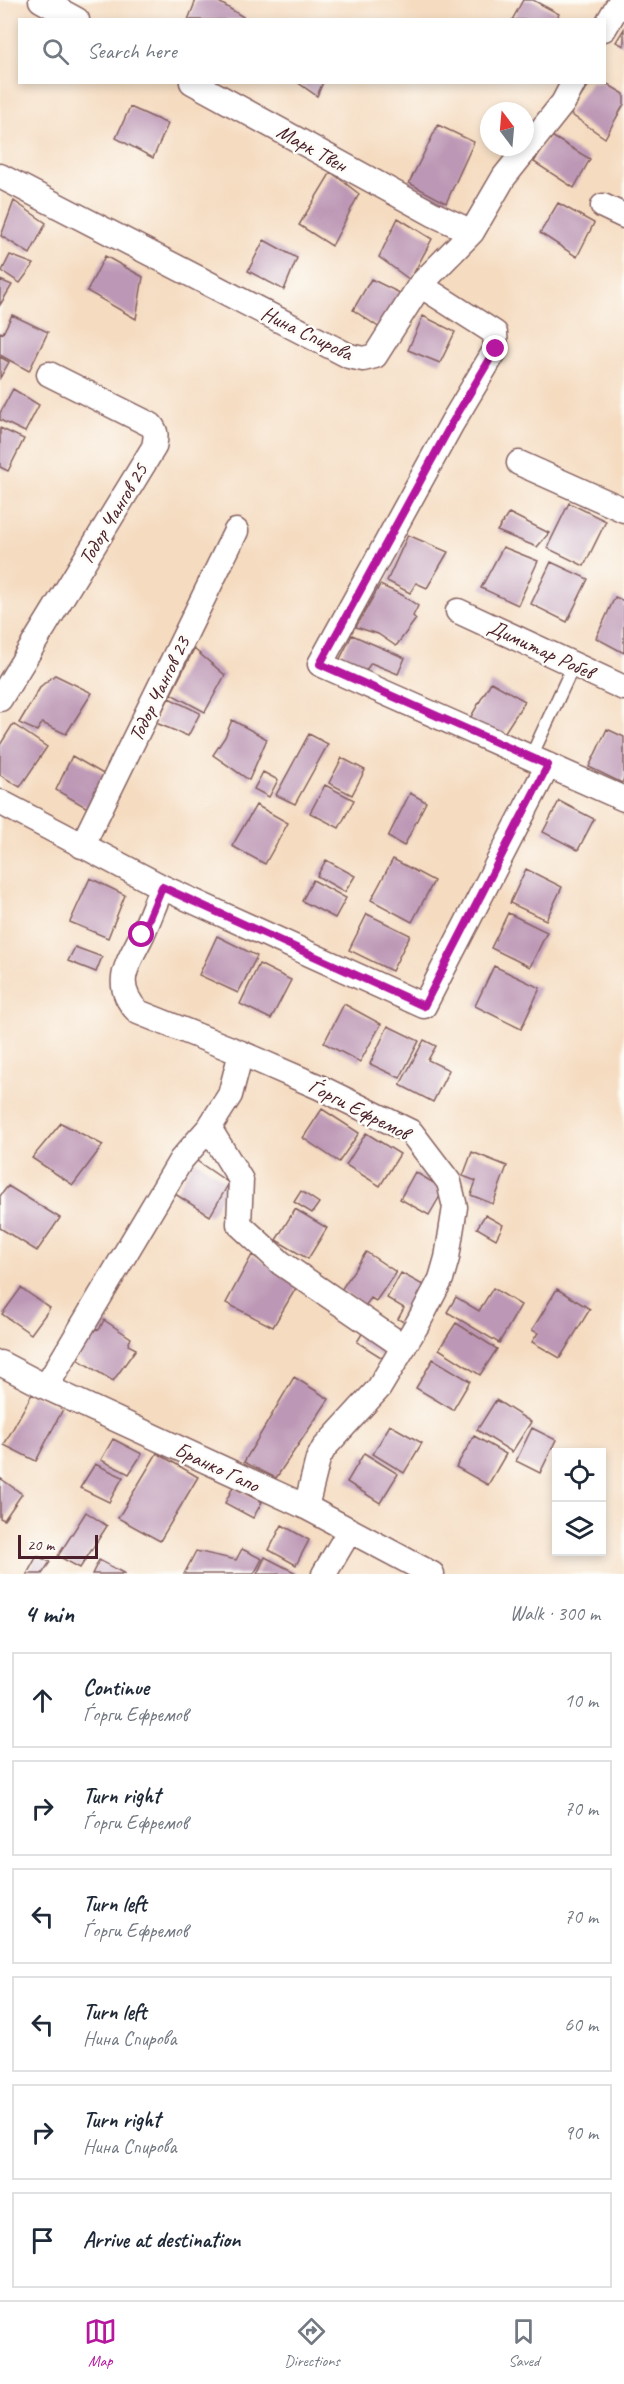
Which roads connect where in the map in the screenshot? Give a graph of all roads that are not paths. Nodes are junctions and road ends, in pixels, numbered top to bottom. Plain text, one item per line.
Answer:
1 (41, 0) edge
2 (621, 0) edge
3 (73, 18) edge
4 (606, 26) edge
5 (196, 84) edge
6 (573, 84) edge
7 (0, 176) edge
8 (472, 232) junction
9 (420, 285) junction
10 (49, 374) dead end
11 (519, 463) dead end
12 (624, 510) edge
13 (236, 531) dead end
14 (458, 610) dead end
15 (573, 664) junction
16 (624, 688) edge
17 (0, 699) edge
18 (539, 762) junction
19 (624, 799) edge
20 (0, 802) edge
21 (82, 846) junction
22 (162, 887) junction
23 (241, 1053) junction
24 (209, 1128) junction
25 (404, 1347) junction
26 (0, 1364) edge
27 (46, 1387) junction
28 (306, 1507) junction
29 (350, 1530) junction
30 (324, 1574) edge
31 (432, 1574) edge

1 - 3 street
2 - 4 street
5 - 8 street, Марк Твен
6 - 8 street
7 - 9 street, Нина Спирова
8 - 9 street
9 - 18 street
10 - 17 street, Тодор Чангов 25
11 - 12 street
13 - 21 street, Тодор Чангов 23
14 - 15 street, Димитар Робев
15 - 16 street, Димитар Робев
15 - 18 lane
18 - 19 street
18 - 22 street
20 - 21 street
21 - 22 street
22 - 23 street, Ѓорги Ефремов
23 - 24 street
23 - 25 street, Ѓорги Ефремов
24 - 25 street
24 - 27 street
25 - 28 street, Ѓорги Ефремов
26 - 27 street, Бранко Гапо
27 - 28 street, Бранко Гапо
28 - 29 street, Бранко Гапо
29 - 30 street
29 - 31 street, Бранко Гапо

